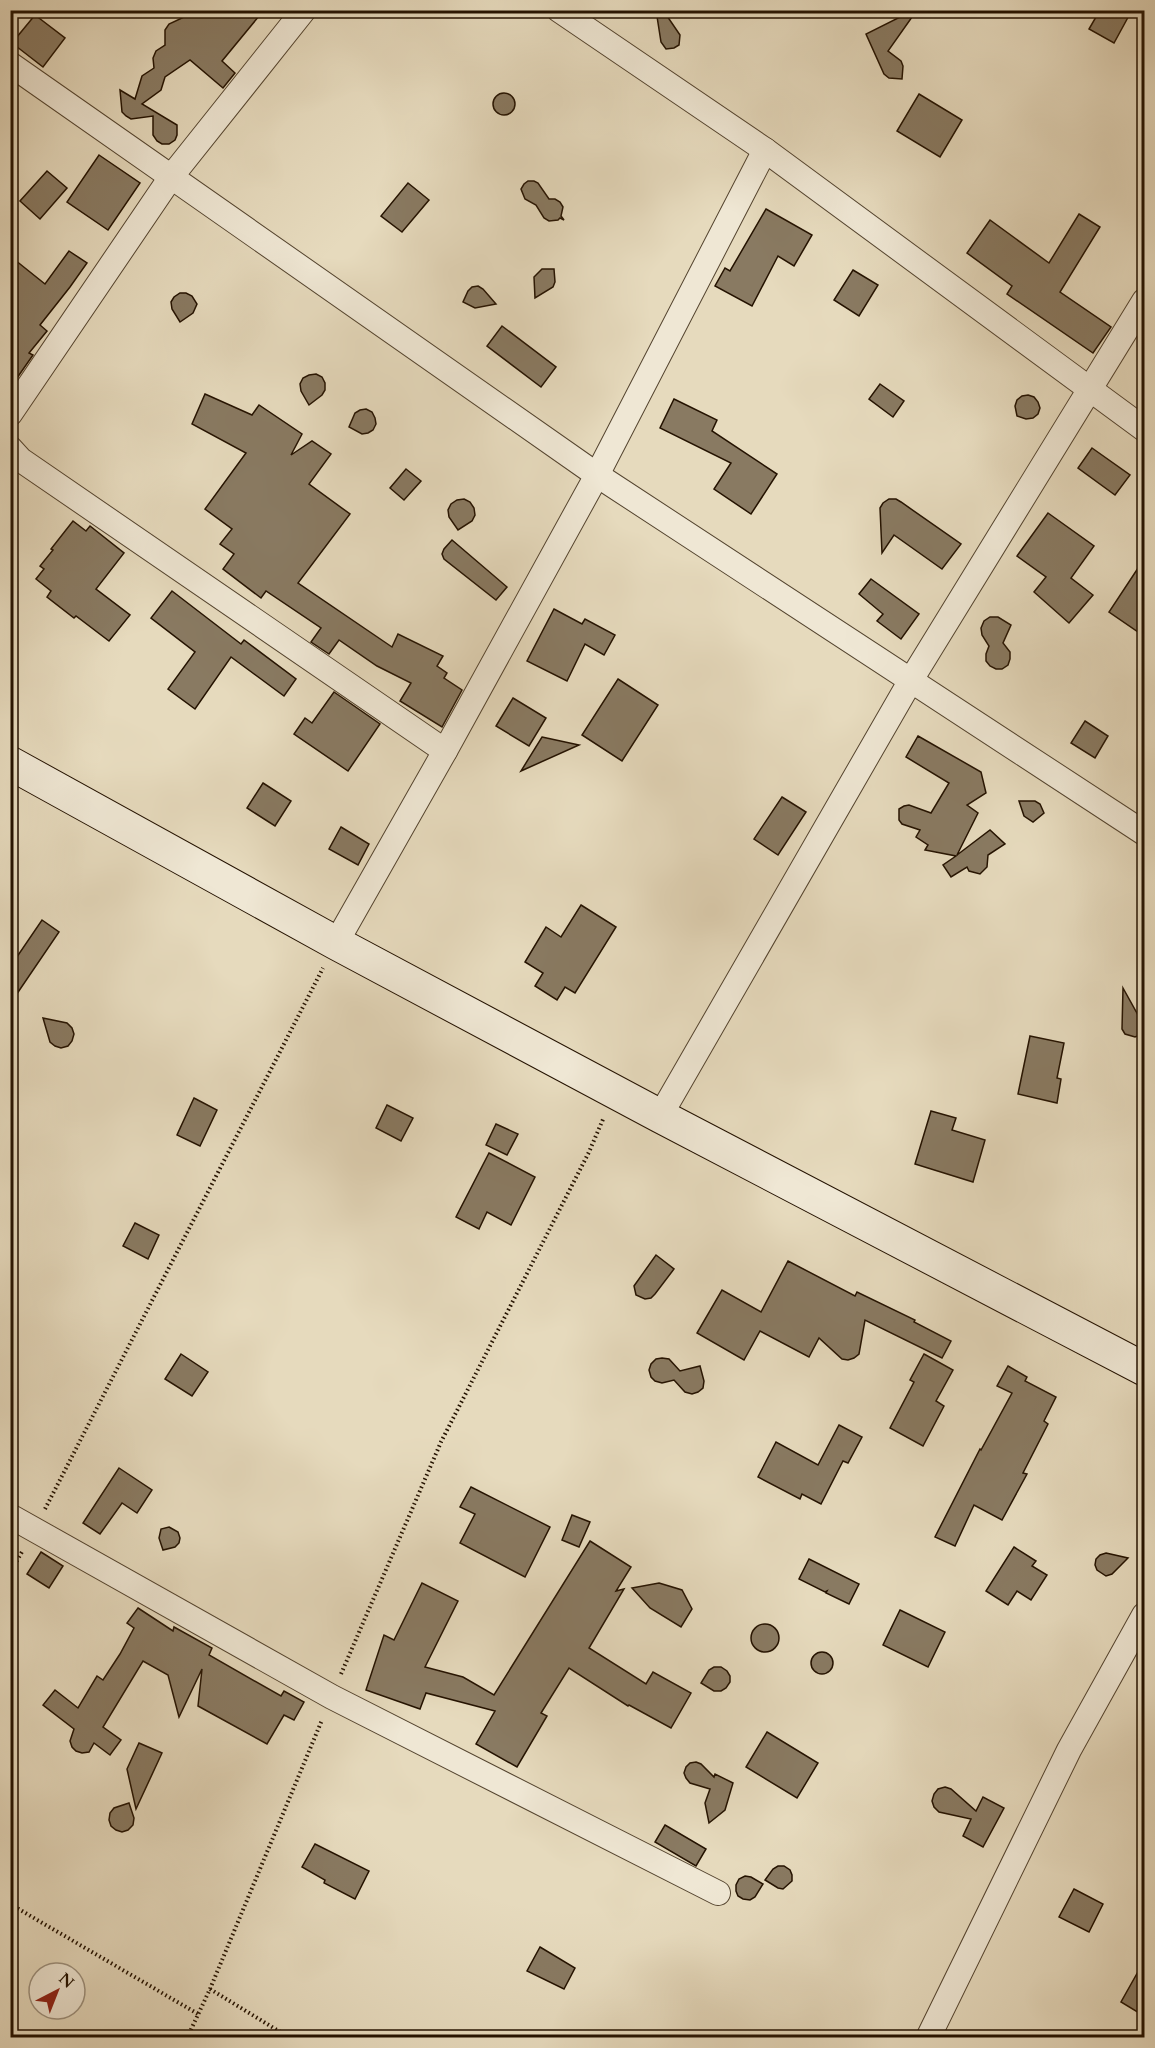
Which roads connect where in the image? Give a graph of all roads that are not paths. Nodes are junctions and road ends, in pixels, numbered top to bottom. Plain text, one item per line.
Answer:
1 (304, 10) edge
2 (559, 10) edge
3 (10, 64) edge
4 (765, 150) junction
5 (171, 177) junction
6 (1144, 301) edge
7 (1090, 390) junction
8 (10, 414) edge
9 (1144, 429) edge
10 (10, 448) edge
11 (597, 475) junction
12 (911, 680) junction
13 (445, 751) junction
14 (10, 763) edge
15 (1144, 833) edge
16 (336, 943) junction
17 (660, 1116) junction
18 (1144, 1369) edge
19 (10, 1516) edge
20 (1144, 1615) edge
21 (718, 1893) dead end
22 (928, 2037) edge

1 - 5 street
2 - 4 street
3 - 5 street
4 - 7 street
4 - 11 street
5 - 8 street
5 - 11 street
6 - 7 street
7 - 9 street
7 - 12 street
10 - 13 street
11 - 12 street
11 - 13 street
12 - 15 street
12 - 17 street
13 - 16 street
14 - 16 main road
16 - 17 main road
17 - 18 main road
19 - 21 street
20 - 22 street

